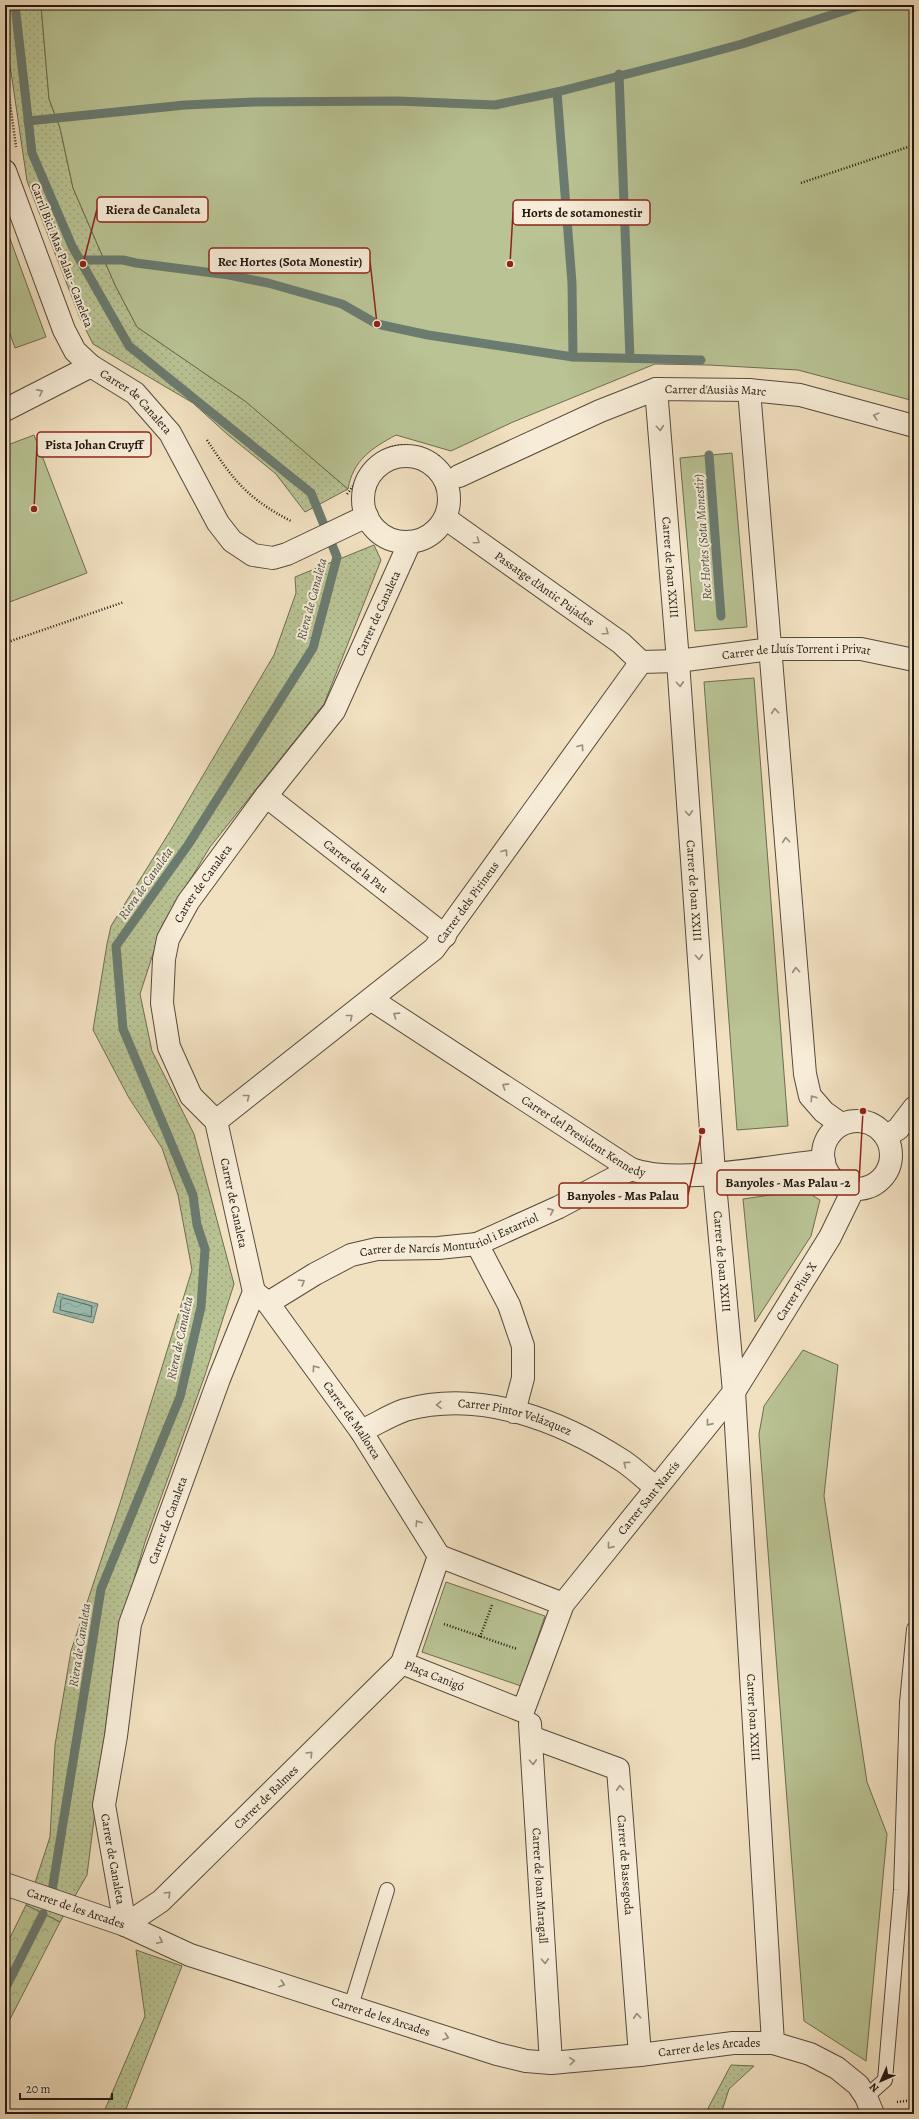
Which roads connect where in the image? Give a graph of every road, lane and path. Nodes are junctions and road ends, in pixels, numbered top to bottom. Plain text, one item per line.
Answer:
1 (5, 66) edge
2 (914, 145) edge
3 (17, 152) dead end
4 (5, 171) edge
5 (801, 183) dead end
6 (91, 366) junction
7 (656, 390) junction
8 (749, 390) junction
9 (5, 410) edge
10 (914, 426) edge
11 (206, 439) dead end
12 (454, 484) junction
13 (367, 516) junction
14 (445, 518) junction
15 (294, 523) dead end
16 (410, 542) junction
17 (124, 602) dead end
18 (5, 643) edge
19 (770, 649) junction
20 (914, 660) edge
21 (678, 661) junction
22 (641, 662) junction
23 (266, 796) junction
24 (445, 936) junction
25 (372, 1000) junction
26 (914, 1108) edge
27 (216, 1121) junction
28 (841, 1124) junction
29 (886, 1136) junction
30 (824, 1161) junction
31 (631, 1169) junction
32 (714, 1174) junction
33 (854, 1188) junction
34 (477, 1244) junction
35 (261, 1298) junction
36 (734, 1392) junction
37 (514, 1412) junction
38 (361, 1431) junction
39 (656, 1488) junction
40 (439, 1556) junction
41 (501, 1580) junction
42 (563, 1604) junction
43 (419, 1616) junction
44 (914, 1629) edge
45 (480, 1637) junction
46 (543, 1658) junction
47 (402, 1663) junction
48 (910, 1702) edge
49 (522, 1711) junction
50 (531, 1736) junction
51 (5, 1884) edge
52 (387, 1890) dead end
53 (125, 1925) junction
54 (351, 2006) junction
55 (773, 2043) junction
56 (640, 2055) junction
57 (551, 2063) junction
58 (870, 2106) edge

1 - 3 path
2 - 5 path
4 - 6 street, Carrer de Canaleta
9 -> 6 street
6 - 13 street, Carrer de Canaleta
7 - 8 street, Carrer d'Ausiàs Marc
7 - 12 street, Carrer d'Ausiàs Marc
7 -> 21 street, Carrer de Joan XXIII
10 -> 8 street, Carrer d'Ausiàs Marc
8 - 19 street
11 - 15 path
12 - 13 street
12 - 14 street
13 - 16 street
14 - 16 street
14 -> 22 street, Passatge d'Antic Pujades
16 - 23 street, Carrer de Canaleta
17 - 18 path
19 - 20 street, Carrer de Lluís Torrent i Privat
19 - 21 street, Carrer de Lluís Torrent i Privat
28 -> 19 street
21 - 22 street
21 -> 32 street, Carrer de Joan XXIII
24 -> 22 street, Carrer dels Pirineus
23 - 24 street, Carrer de la Pau
23 - 27 street, Carrer de Canaleta
24 - 25 street, Carrer dels Pirineus
27 -> 25 street, Carrer dels Pirineus
31 -> 25 street, Carrer del President Kennedy
26 - 29 street
27 - 35 street, Carrer de Canaleta
28 - 29 street
28 - 30 street
29 - 33 street
30 - 32 street, Carrer del President Kennedy
30 - 33 street
31 - 32 street, Carrer del President Kennedy
34 -> 31 street, Carrer de Narcís Monturiol i Estarriol
32 - 36 street, Carrer de Joan XXIII
33 - 36 street, Carrer Pius X
35 -> 34 street, Carrer de Narcís Monturiol i Estarriol
34 - 37 street
38 -> 35 street, Carrer de Mallorca
35 - 53 street, Carrer de Canaleta
36 -> 39 street, Carrer Sant Narcís
36 - 55 street, Carrer Joan XXIII
37 -> 38 street, Carrer Pintor Velázquez
39 -> 37 street, Carrer Pintor Velázquez
40 -> 38 street, Carrer de Mallorca
39 -> 42 street, Carrer Sant Narcís
40 - 41 street
40 - 43 street, Plaça Canigó
41 - 42 street
41 - 45 path
42 - 46 street
43 - 45 path
43 - 47 street, Plaça Canigó
44 - 48 lane
45 - 46 path
46 - 49 street
47 - 49 street, Plaça Canigó
53 -> 47 street, Carrer de Balmes
48 - 58 lane
49 - 50 street, Carrer de Joan Maragall
56 -> 50 street, Carrer de Bassegoda
50 -> 57 street, Carrer de Joan Maragall
51 - 53 street, Carrer de les Arcades
52 - 54 lane
53 -> 54 street, Carrer de les Arcades
54 -> 57 street, Carrer de les Arcades
55 - 56 street, Carrer de les Arcades
55 - 58 street, Carrer de les Arcades
57 -> 56 street, Carrer de les Arcades

